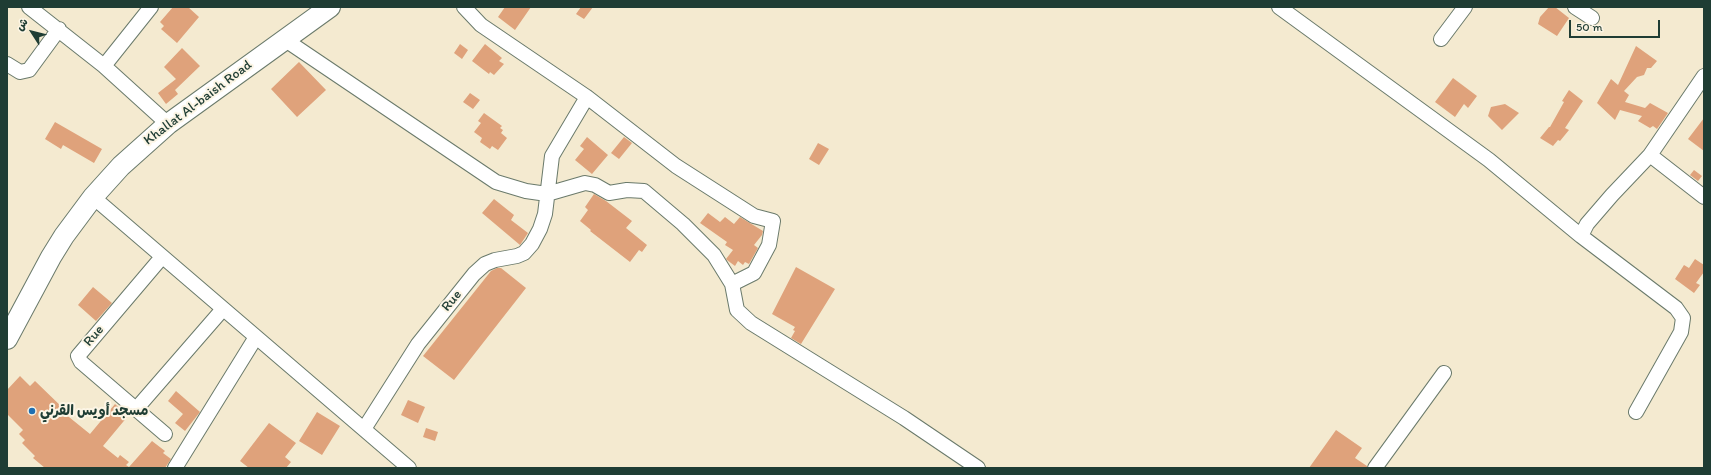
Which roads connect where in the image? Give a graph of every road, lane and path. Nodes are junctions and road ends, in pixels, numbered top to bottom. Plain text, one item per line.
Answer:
1 (29, 7) edge
2 (151, 7) edge
3 (330, 7) edge
4 (464, 7) edge
5 (1279, 7) edge
6 (1465, 7) edge
7 (1575, 7) edge
8 (1592, 18) dead end
9 (58, 29) junction
10 (284, 39) junction
11 (1441, 39) dead end
12 (7, 64) edge
13 (104, 66) junction
14 (1704, 76) edge
15 (587, 97) junction
16 (168, 124) junction
17 (1650, 155) junction
18 (547, 194) junction
19 (93, 197) junction
20 (1704, 197) edge
21 (1581, 236) junction
22 (162, 257) junction
23 (732, 284) junction
24 (223, 309) junction
25 (256, 337) junction
26 (7, 339) edge
27 (1444, 373) dead end
28 (137, 408) junction
29 (1636, 412) dead end
30 (364, 428) junction
31 (165, 434) dead end
32 (175, 468) edge
33 (409, 468) edge
34 (978, 468) edge
35 (1375, 468) edge

1 - 9 street
2 - 13 street
3 - 10 street, Khallat Al-baish Road
4 - 15 street
5 - 21 street
6 - 11 street
7 - 8 street
9 - 12 street
9 - 13 street
10 - 16 street, Khallat Al-baish Road
10 - 18 street
13 - 16 street
14 - 17 street
15 - 18 street, Rue
15 - 23 street
16 - 19 street, Khallat Al-baish Road
17 - 20 street
17 - 21 street
18 - 23 street
18 - 30 street, Rue
19 - 22 street
19 - 26 street, Khallat Al-baish Road
21 - 29 street
22 - 24 street
22 - 28 street, Rue
23 - 34 street
24 - 25 street
24 - 28 street
25 - 30 street
25 - 32 street
27 - 35 street
28 - 31 street, Rue
30 - 33 street

